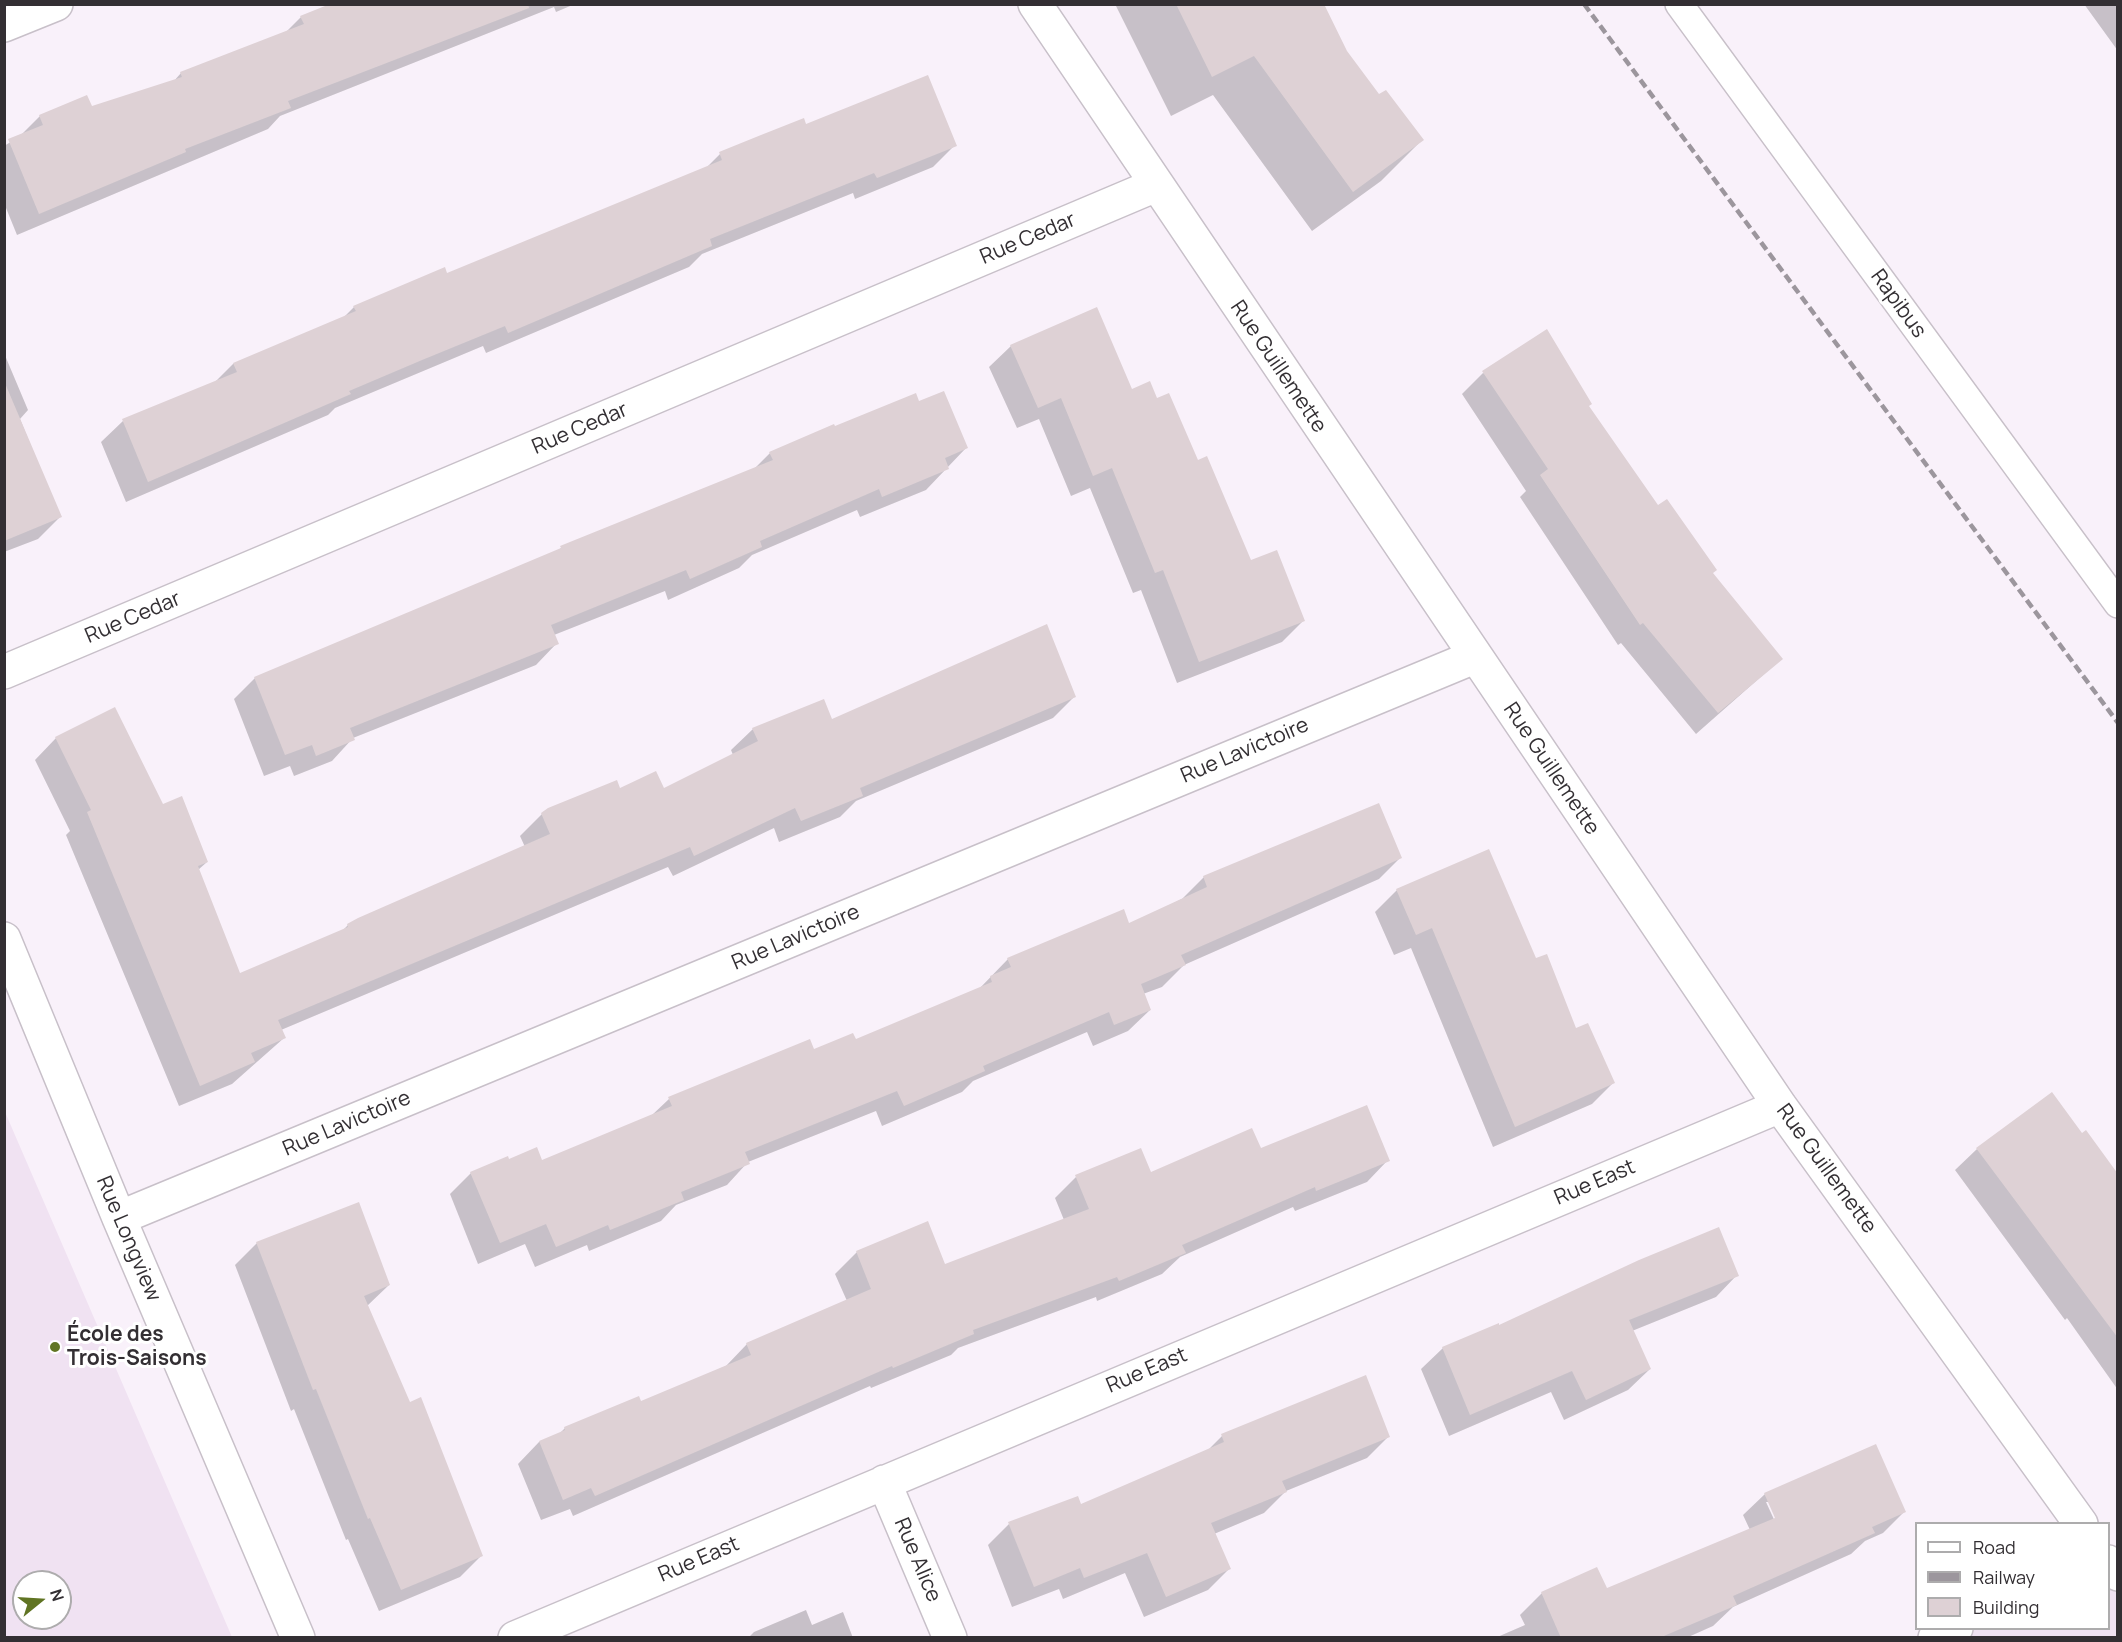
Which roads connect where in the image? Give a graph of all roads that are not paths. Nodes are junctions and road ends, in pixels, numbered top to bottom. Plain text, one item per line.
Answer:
1 (56, 4) edge
2 (1035, 4) edge
3 (1678, 4) edge
4 (4, 25) edge
5 (1156, 185) junction
6 (2118, 604) edge
7 (1474, 657) junction
8 (4, 672) edge
9 (4, 939) edge
10 (1780, 1106) junction
11 (119, 1218) junction
12 (884, 1482) junction
13 (2080, 1522) edge
14 (1954, 1630) edge
15 (298, 1638) edge
16 (515, 1638) edge
17 (950, 1638) edge
18 (1935, 1638) edge

1 - 4 street
2 - 5 street, Rue Guillemette
3 - 6 lane, Rapibus
5 - 7 street, Rue Guillemette
5 - 8 street, Rue Cedar
7 - 10 street, Rue Guillemette
7 - 11 street, Rue Lavictoire
9 - 11 street, Rue Longview
10 - 12 street, Rue East
10 - 13 street, Rue Guillemette
11 - 15 street, Rue Longview
12 - 16 street, Rue East
12 - 17 street, Rue Alice
14 - 18 street

